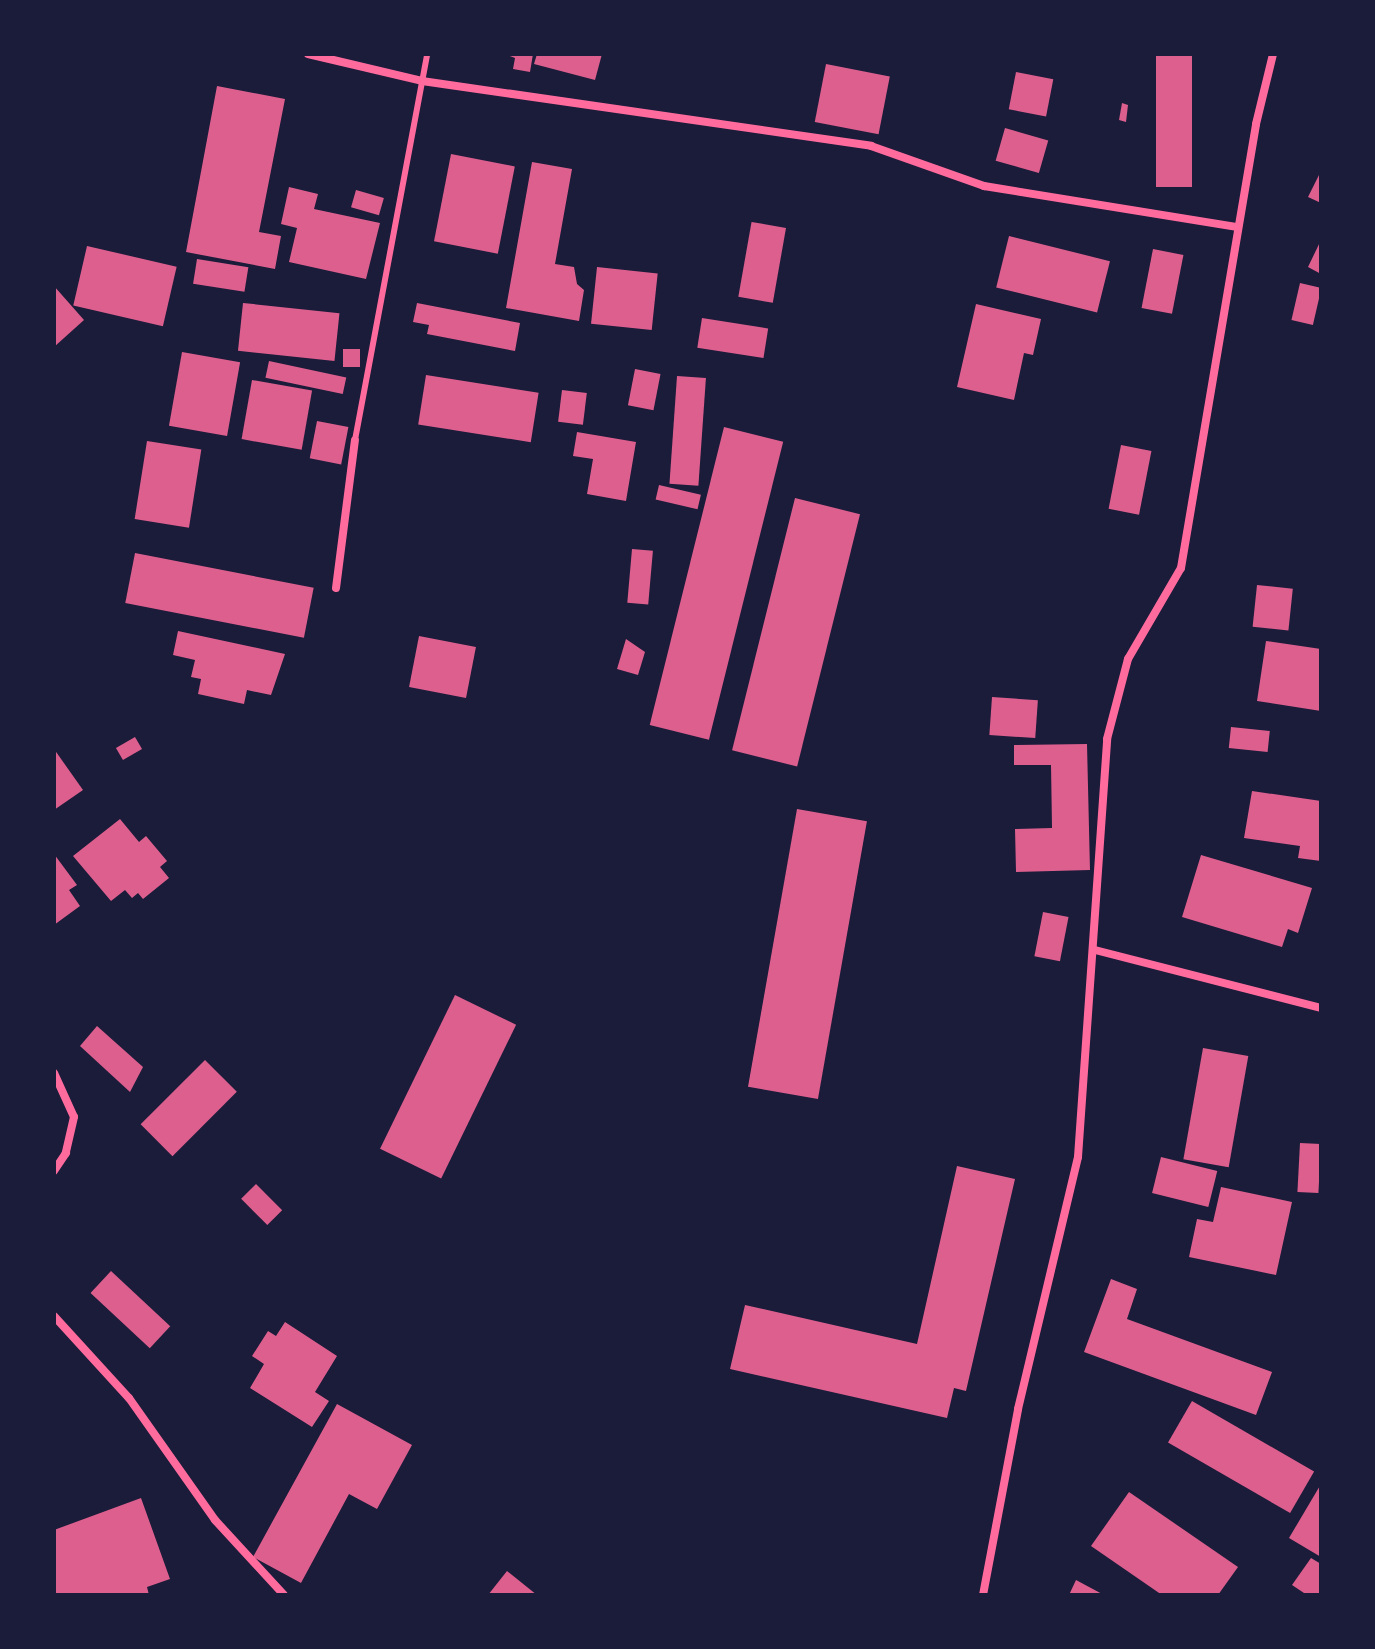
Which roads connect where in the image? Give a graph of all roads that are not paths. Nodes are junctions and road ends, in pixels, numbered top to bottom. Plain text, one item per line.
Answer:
1 (308, 54) edge
2 (427, 54) edge
3 (1273, 54) edge
4 (422, 81) junction
5 (1238, 227) junction
6 (355, 440) joint
7 (336, 588) dead end
8 (1095, 950) junction
9 (1321, 1008) edge
10 (54, 1073) edge
11 (54, 1171) edge
12 (54, 1316) edge
13 (284, 1595) edge
14 (983, 1595) edge

1 - 4 street
2 - 4 lane
3 - 5 street
4 - 5 street
4 - 6 lane
5 - 8 street
6 - 7 street
8 - 9 street
8 - 14 street
10 - 11 street
12 - 13 street

